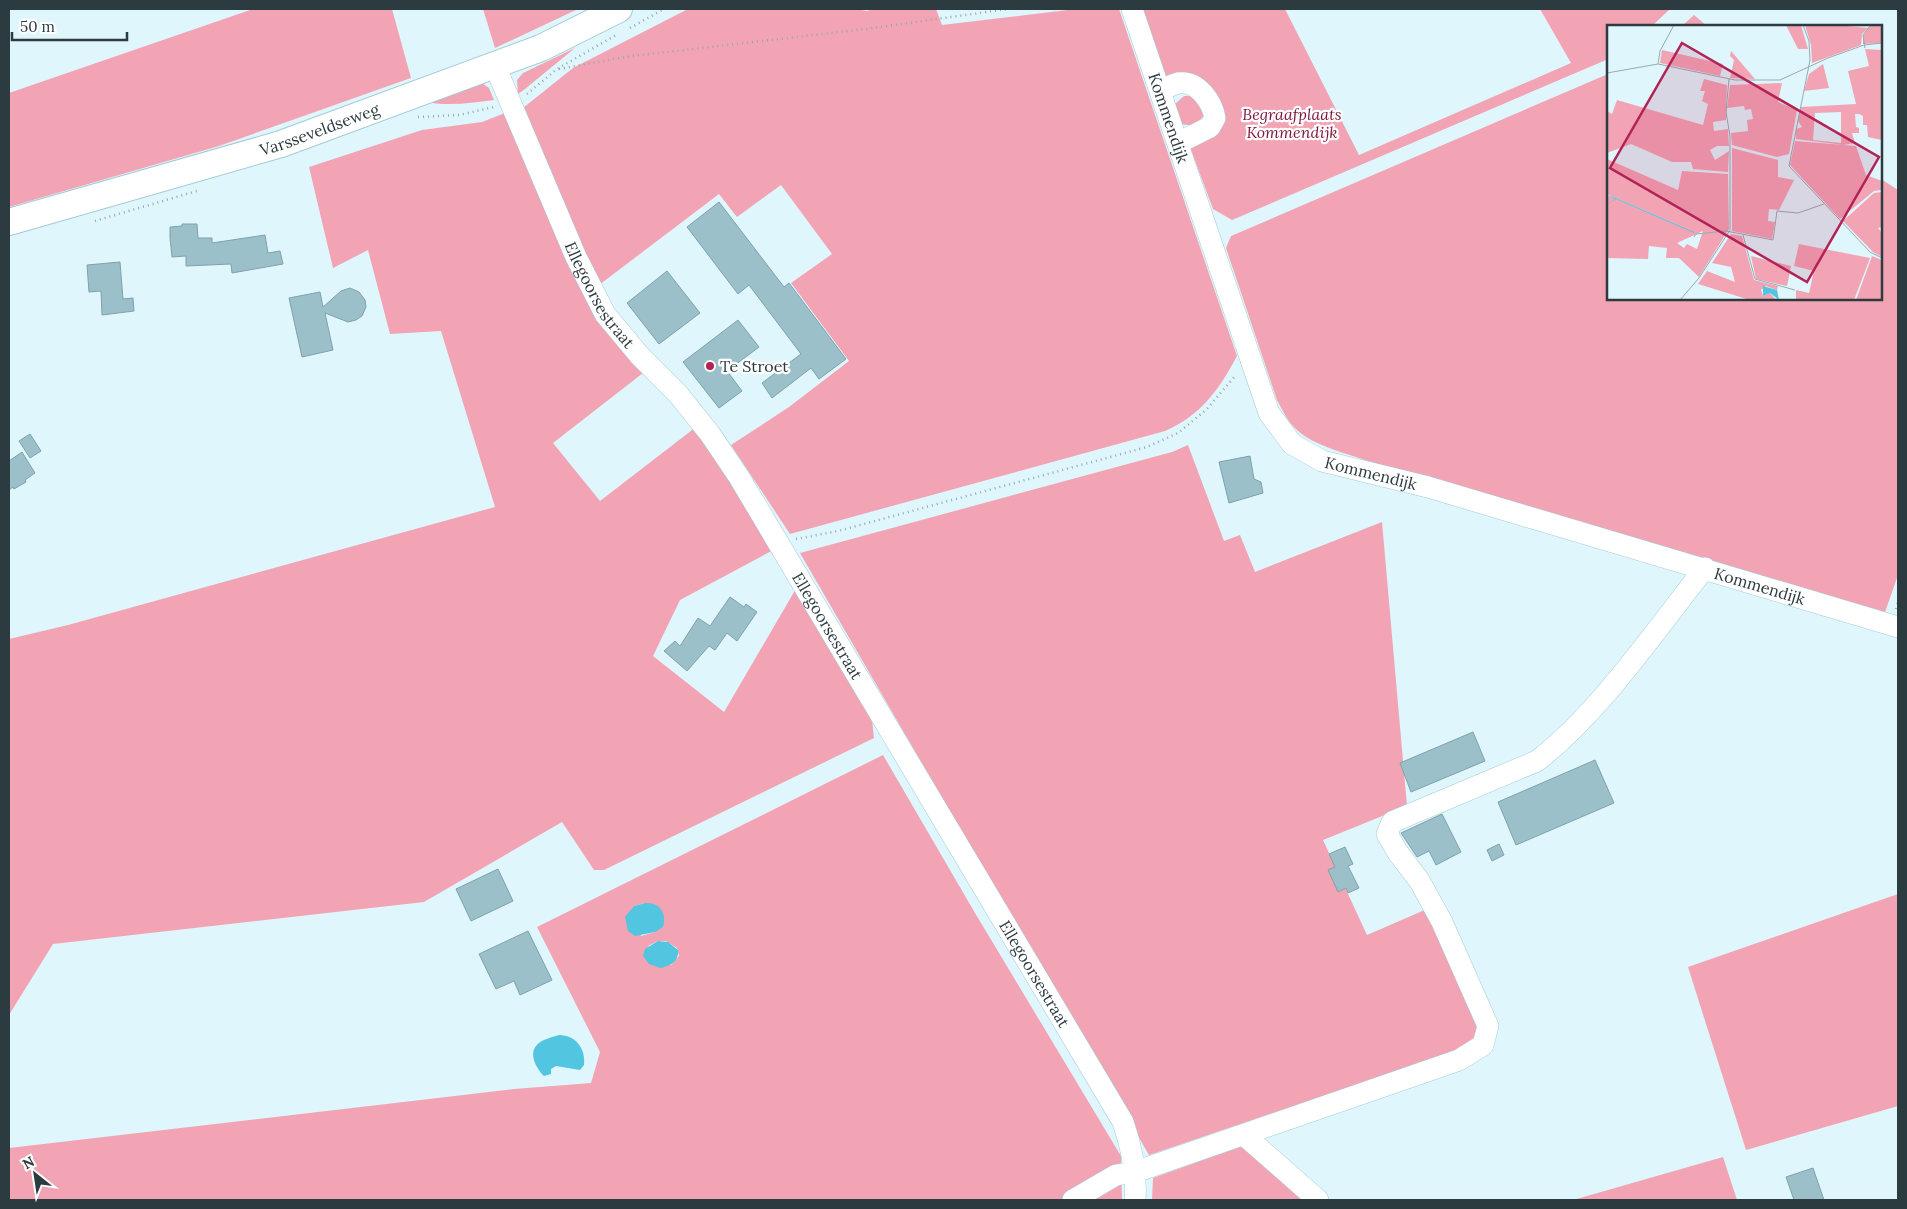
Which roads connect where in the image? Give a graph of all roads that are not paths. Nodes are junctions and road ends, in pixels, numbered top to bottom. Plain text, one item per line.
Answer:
1 (619, 9) edge
2 (1132, 9) edge
3 (495, 66) junction
4 (1160, 90) junction
5 (1178, 143) junction
6 (9, 222) edge
7 (1705, 568) junction
8 (1898, 626) edge
9 (1244, 1135) junction
10 (1135, 1172) junction
11 (1073, 1200) edge
12 (1135, 1200) edge
13 (1318, 1200) edge

1 - 3 main road, Varsseveldseweg
2 - 4 street, Kommendijk
3 - 6 main road, Varsseveldseweg
3 - 10 street, Ellegoorsestraat
4 - 5 street, Kommendijk
4 - 5 street
5 - 7 street, Kommendijk
7 - 8 street, Kommendijk
7 - 9 street
9 - 10 street
9 - 13 street
10 - 11 street
10 - 12 street, Ellegoorsestraat

